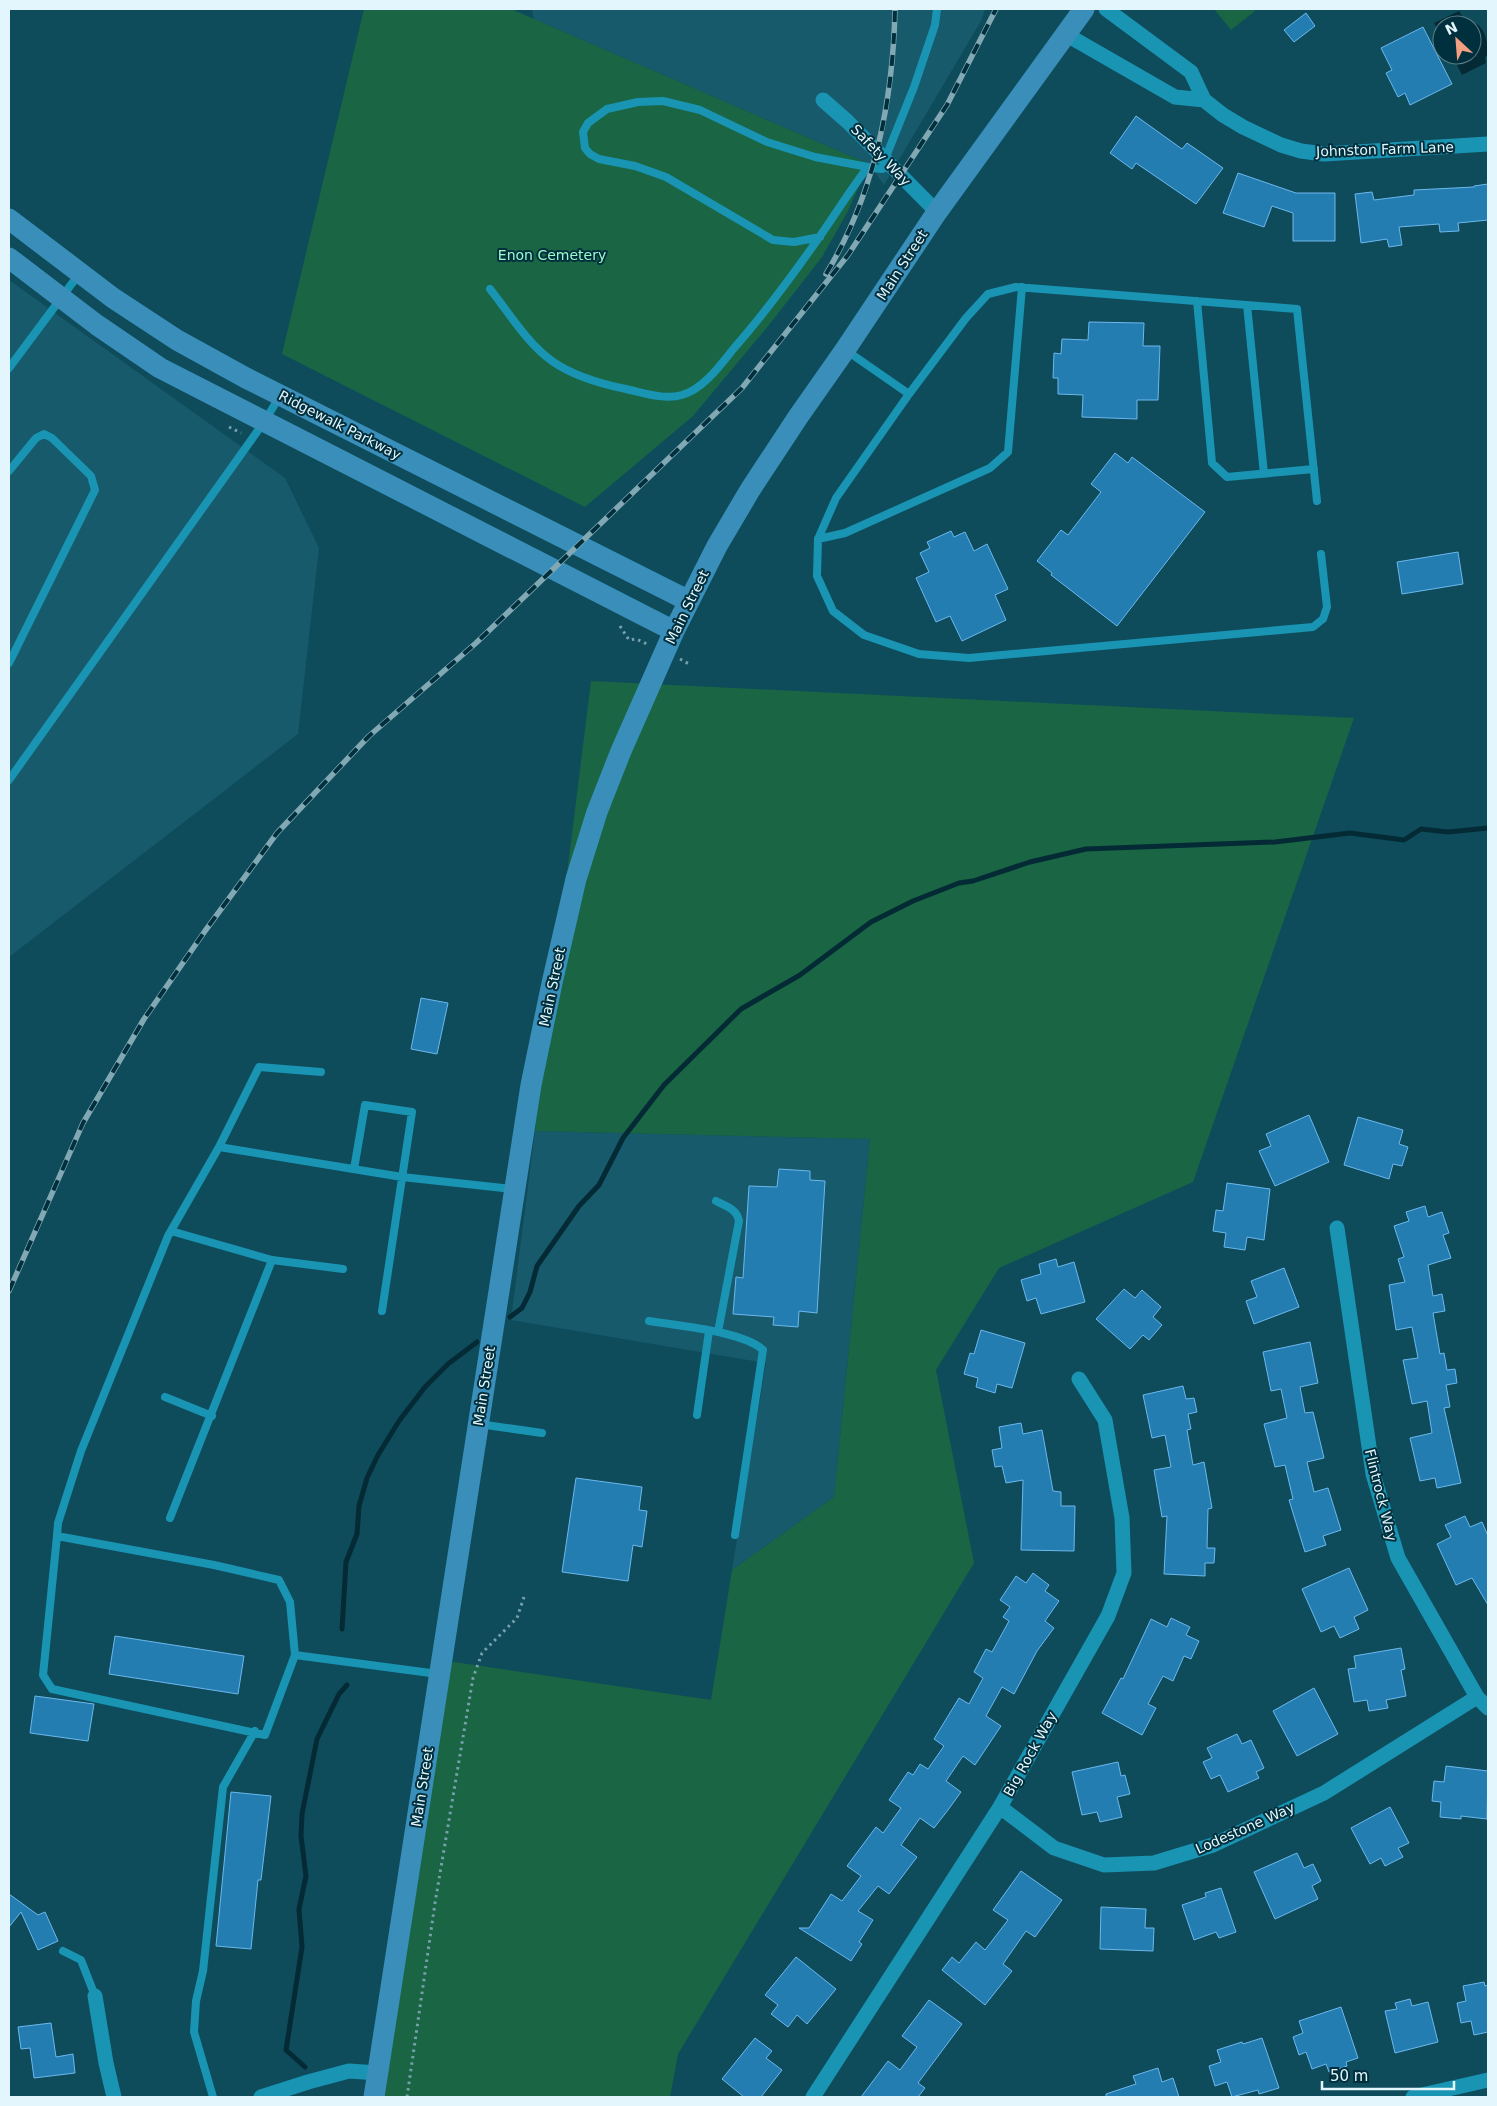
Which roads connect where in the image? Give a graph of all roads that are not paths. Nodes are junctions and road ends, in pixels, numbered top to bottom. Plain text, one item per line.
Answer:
1 (937, 9) edge
2 (1084, 9) edge
3 (1106, 9) edge
4 (1067, 35) junction
5 (823, 100) dead end
6 (1204, 100) junction
7 (1488, 144) edge
8 (888, 163) junction
9 (868, 168) junction
10 (937, 212) junction
11 (9, 219) edge
12 (820, 237) junction
13 (9, 258) edge
14 (80, 273) junction
15 (1022, 287) junction
16 (490, 289) dead end
17 (61, 298) junction
18 (1197, 301) junction
19 (1247, 305) junction
20 (846, 350) junction
21 (9, 368) edge
22 (909, 394) junction
23 (281, 395) junction
24 (264, 422) junction
25 (1314, 469) junction
26 (9, 471) edge
27 (1264, 474) junction
28 (1317, 501) dead end
29 (818, 539) junction
30 (1321, 554) dead end
31 (689, 601) junction
32 (674, 631) junction
33 (9, 663) edge
34 (10, 776) edge
35 (321, 1072) dead end
36 (219, 1147) junction
37 (354, 1169) junction
38 (402, 1177) junction
39 (515, 1189) junction
40 (716, 1201) dead end
41 (1337, 1228) dead end
42 (171, 1231) junction
43 (272, 1260) junction
44 (343, 1269) dead end
45 (382, 1311) dead end
46 (648, 1322) dead end
47 (709, 1331) junction
48 (718, 1332) junction
49 (1079, 1379) dead end
50 (165, 1397) dead end
51 (697, 1415) dead end
52 (212, 1416) junction
53 (478, 1424) junction
54 (542, 1433) dead end
55 (170, 1518) dead end
56 (735, 1535) dead end
57 (57, 1536) junction
58 (295, 1654) junction
59 (440, 1674) junction
60 (1483, 1702) edge
61 (255, 1731) junction
62 (1000, 1807) junction
63 (63, 1951) dead end
64 (94, 1996) joint
65 (378, 2073) junction
66 (1488, 2080) edge
67 (114, 2097) edge
68 (213, 2097) edge
69 (262, 2097) edge
70 (374, 2097) edge
71 (813, 2097) edge
72 (1413, 2097) edge

1 - 8 lane
2 - 4 main road, Main Street
3 - 6 street
4 - 6 street, Johnston Farm Lane
4 - 10 main road, Main Street
5 - 8 street, Safety Way
6 - 7 street, Johnston Farm Lane
8 - 9 lane
8 - 10 street, Safety Way
9 - 12 lane
9 - 12 lane
10 - 20 main road, Main Street
11 - 14 main road, Ridgewalk Parkway
12 - 16 lane
13 - 17 main road
14 - 17 lane
14 - 23 main road, Ridgewalk Parkway
15 - 18 lane
15 - 22 lane
15 - 29 lane
17 - 21 lane
17 - 24 main road
18 - 19 lane
18 - 27 lane
19 - 25 lane
19 - 27 lane
20 - 22 lane
20 - 31 main road, Main Street
22 - 29 lane
23 - 24 lane
23 - 31 main road, Ridgewalk Parkway
24 - 32 main road
24 - 34 lane
25 - 27 lane
25 - 28 lane
26 - 33 lane
29 - 30 lane
31 - 32 main road, Main Street
32 - 39 main road, Main Street
35 - 36 lane
36 - 37 lane
36 - 42 lane
37 - 38 lane
37 - 38 lane
38 - 39 lane
38 - 45 lane
39 - 53 main road, Main Street
40 - 48 lane
41 - 60 street, Flintrock Way
42 - 43 lane
42 - 57 lane
43 - 44 lane
43 - 52 lane
46 - 47 lane
47 - 48 lane
47 - 51 lane
48 - 56 lane
49 - 62 street, Big Rock Way
50 - 52 lane
52 - 55 lane
53 - 54 lane
53 - 59 main road, Main Street
57 - 58 lane
57 - 61 lane
58 - 59 lane
58 - 61 lane
59 - 65 main road, Main Street
60 - 62 street, Lodestone Way
61 - 68 lane
62 - 71 street, Big Rock Way
63 - 64 lane
64 - 67 street
65 - 69 street
65 - 70 main road, Main Street
66 - 72 street

